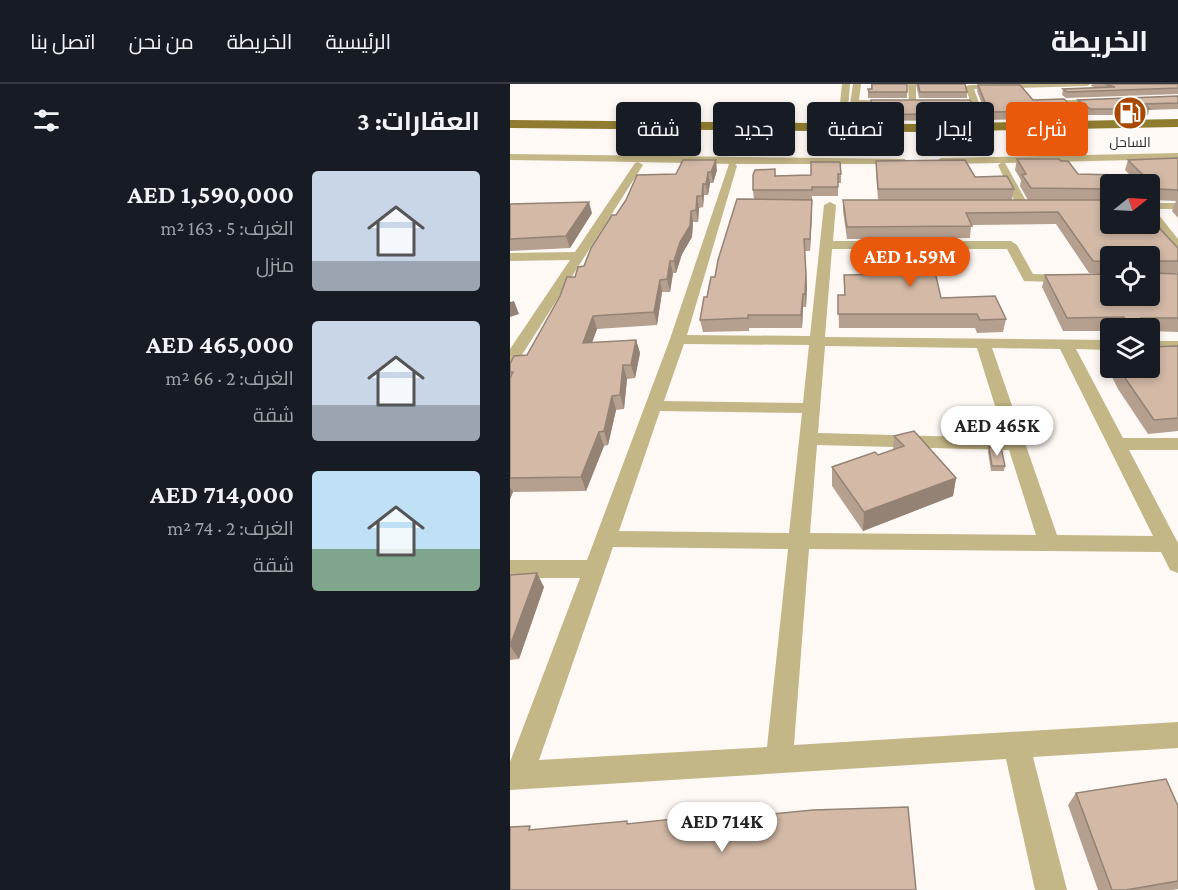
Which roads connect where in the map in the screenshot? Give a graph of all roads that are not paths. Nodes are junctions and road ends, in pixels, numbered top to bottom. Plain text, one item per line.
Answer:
1 (846, 84) edge
2 (857, 84) edge
3 (912, 84) edge
4 (1051, 84) edge
5 (1087, 84) edge
6 (969, 86) edge
7 (1017, 86) junction
8 (1025, 94) edge
9 (1111, 101) edge
10 (846, 102) edge
11 (855, 102) edge
12 (975, 102) edge
13 (1072, 102) edge
14 (904, 103) edge
15 (913, 103) junction
16 (916, 103) edge
17 (1178, 117) edge
18 (510, 119) edge
19 (1088, 119) edge
20 (807, 123) edge
21 (1178, 123) edge
22 (510, 124) edge
23 (807, 124) edge
24 (904, 126) edge
25 (1178, 156) edge
26 (510, 157) edge
27 (1178, 161) edge
28 (510, 162) edge
29 (920, 163) junction
30 (638, 165) junction
31 (1003, 165) junction
32 (732, 166) junction
33 (830, 205) dead end
34 (1023, 206) edge
35 (1178, 206) edge
36 (1160, 207) edge
37 (1160, 223) edge
38 (826, 245) junction
39 (1178, 247) edge
40 (578, 256) junction
41 (510, 257) edge
42 (1100, 280) edge
43 (678, 339) junction
44 (815, 341) junction
45 (516, 343) edge
46 (984, 344) junction
47 (1066, 345) junction
48 (1100, 345) edge
49 (1160, 346) edge
50 (1178, 346) edge
51 (510, 361) edge
52 (653, 406) junction
53 (809, 408) junction
54 (807, 439) junction
55 (1017, 444) junction
56 (1117, 444) junction
57 (1178, 444) edge
58 (604, 539) junction
59 (797, 541) junction
60 (1049, 543) junction
61 (1168, 544) junction
62 (1178, 564) edge
63 (510, 569) edge
64 (593, 570) junction
65 (1178, 735) edge
66 (1016, 745) junction
67 (779, 760) junction
68 (514, 776) edge
69 (1051, 890) edge

1 - 10 street
2 - 11 street
3 - 15 street
4 - 5 street
4 - 7 street
6 - 7 street
6 - 12 street
7 - 8 street
9 - 13 street
14 - 15 street
15 - 16 street
17 - 19 main road
18 - 20 main road
21 - 24 main road
22 - 23 main road
25 - 29 street
26 - 29 street
27 - 31 street
28 - 30 street
29 - 31 street
29 - 32 street
30 - 32 street
30 - 40 street
31 - 34 street
32 - 43 street
33 - 38 street
35 - 36 street
37 - 39 street
38 - 42 street
38 - 44 street
40 - 41 street
40 - 45 street
43 - 44 street
43 - 52 street
44 - 46 street
44 - 53 street
45 - 51 street
46 - 47 street
46 - 55 street
47 - 48 street
47 - 56 street
49 - 50 street
52 - 53 street
52 - 58 street
53 - 54 street
54 - 55 street
54 - 59 street
55 - 60 street
56 - 57 street
56 - 61 street
58 - 59 street
58 - 64 street
59 - 60 street
59 - 67 street
60 - 61 street
61 - 62 street
63 - 64 street
64 - 68 street
65 - 66 street
66 - 67 street
66 - 69 street
67 - 68 street

